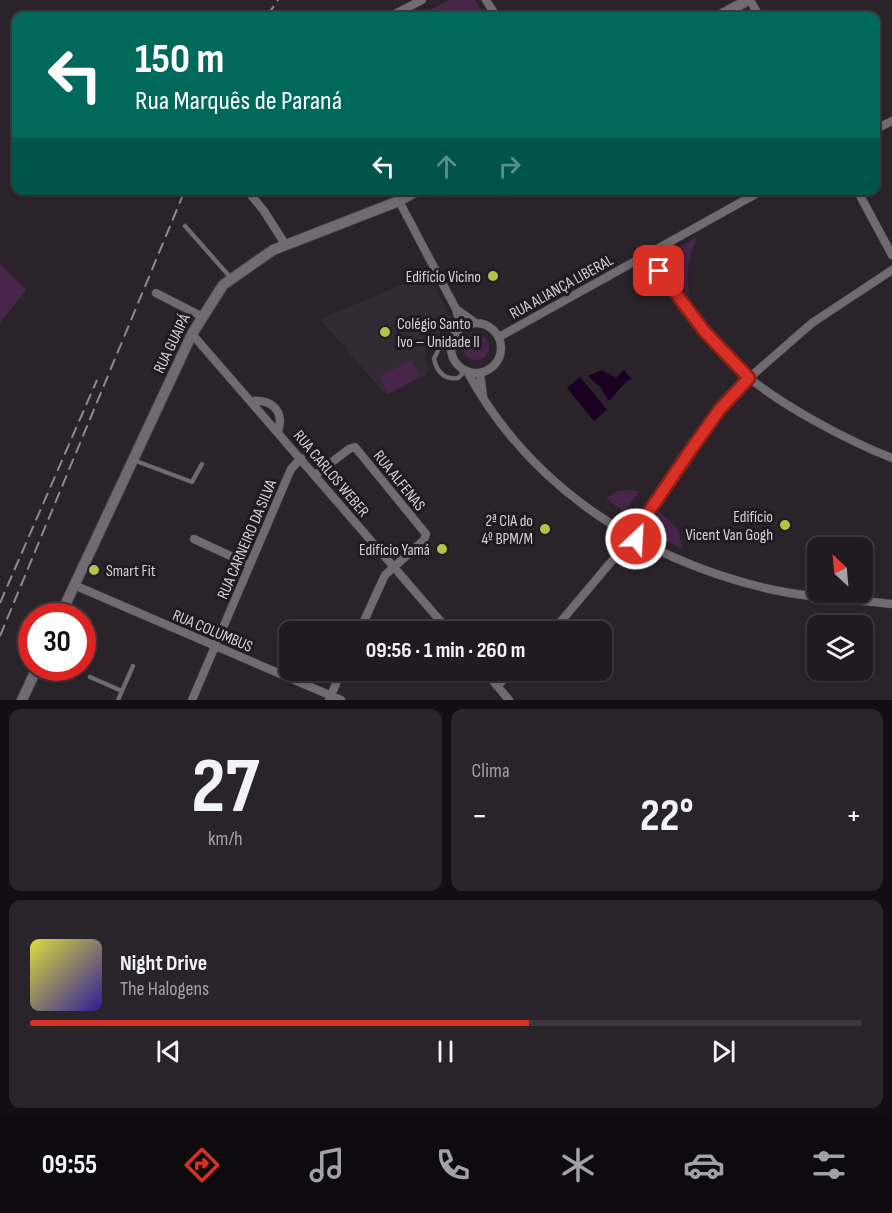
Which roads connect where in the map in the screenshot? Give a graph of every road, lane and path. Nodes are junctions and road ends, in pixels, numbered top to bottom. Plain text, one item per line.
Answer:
1 (422, 0) edge
2 (749, 0) edge
3 (399, 12) edge
4 (726, 12) edge
5 (251, 195) edge
6 (409, 195) edge
7 (754, 195) edge
8 (860, 195) edge
9 (399, 201) junction
10 (185, 226) dead end
11 (285, 244) junction
12 (646, 254) junction
13 (892, 255) edge
14 (892, 270) edge
15 (231, 278) junction
16 (156, 293) dead end
17 (456, 309) junction
18 (201, 316) junction
19 (474, 322) junction
20 (459, 329) junction
21 (192, 334) junction
22 (499, 337) junction
23 (466, 371) junction
24 (480, 373) junction
25 (749, 378) junction
26 (251, 401) junction
27 (484, 401) junction
28 (278, 432) junction
29 (301, 458) junction
30 (892, 458) edge
31 (132, 459) junction
32 (202, 464) dead end
33 (315, 475) junction
34 (644, 519) junction
35 (627, 534) junction
36 (194, 539) dead end
37 (636, 539) junction
38 (616, 556) junction
39 (250, 565) junction
40 (393, 566) junction
41 (74, 585) junction
42 (66, 603) edge
43 (892, 604) edge
44 (364, 621) edge
45 (440, 621) edge
46 (561, 621) edge
47 (216, 645) junction
48 (133, 666) dead end
49 (96, 680) edge
50 (31, 681) edge
51 (337, 681) edge
52 (493, 681) edge
53 (502, 681) edge
54 (497, 686) junction
55 (122, 691) junction
56 (330, 698) edge
57 (22, 700) edge
58 (118, 700) edge
59 (192, 700) edge
60 (342, 700) edge
61 (509, 700) edge

1 - 3 street
2 - 4 main road
5 - 11 street
6 - 9 main road, RUA GUAIPÁ
7 - 12 street, RUA ALIANÇA LIBERAL
8 - 13 street
9 - 11 main road, RUA GUAIPÁ
9 - 17 street
10 - 15 lane
11 - 15 main road, RUA GUAIPÁ
12 - 22 street, RUA ALIANÇA LIBERAL
12 - 25 street
14 - 25 street
15 - 18 main road, RUA GUAIPÁ
16 - 18 street
17 - 19 street
17 - 20 street
18 - 21 main road, RUA GUAIPÁ
19 - 20 street
19 - 22 street
20 - 23 street
20 - 23 lane
21 - 26 street, RUA CARLOS WEBER
21 - 31 main road, RUA GUAIPÁ
22 - 24 street
23 - 24 street
23 - 27 street
24 - 27 street
25 - 30 street
25 - 34 street
26 - 28 street, RUA CARLOS WEBER
26 - 28 street
27 - 35 street
28 - 29 street, RUA CARLOS WEBER
29 - 33 street, RUA CARLOS WEBER
29 - 39 street, RUA CARNEIRO DA SILVA
31 - 32 lane
31 - 41 main road, RUA GUAIPÁ
33 - 40 street, RUA CARLOS WEBER
33 - 40 street, RUA ALFENAS
34 - 35 street
34 - 37 street
35 - 37 street
35 - 38 street
36 - 39 street
37 - 38 street
37 - 43 street
38 - 46 street
39 - 47 street, RUA CARNEIRO DA SILVA
40 - 44 street
40 - 45 street, RUA CARLOS WEBER
41 - 42 main road, RUA GUAIPÁ
41 - 47 street, RUA COLUMBUS
47 - 56 street, RUA COLUMBUS
47 - 59 street, RUA CARNEIRO DA SILVA
48 - 55 lane
49 - 55 lane
50 - 57 main road
51 - 56 street
52 - 54 street
53 - 54 street
54 - 61 street
55 - 58 lane
56 - 60 street, RUA COLUMBUS

